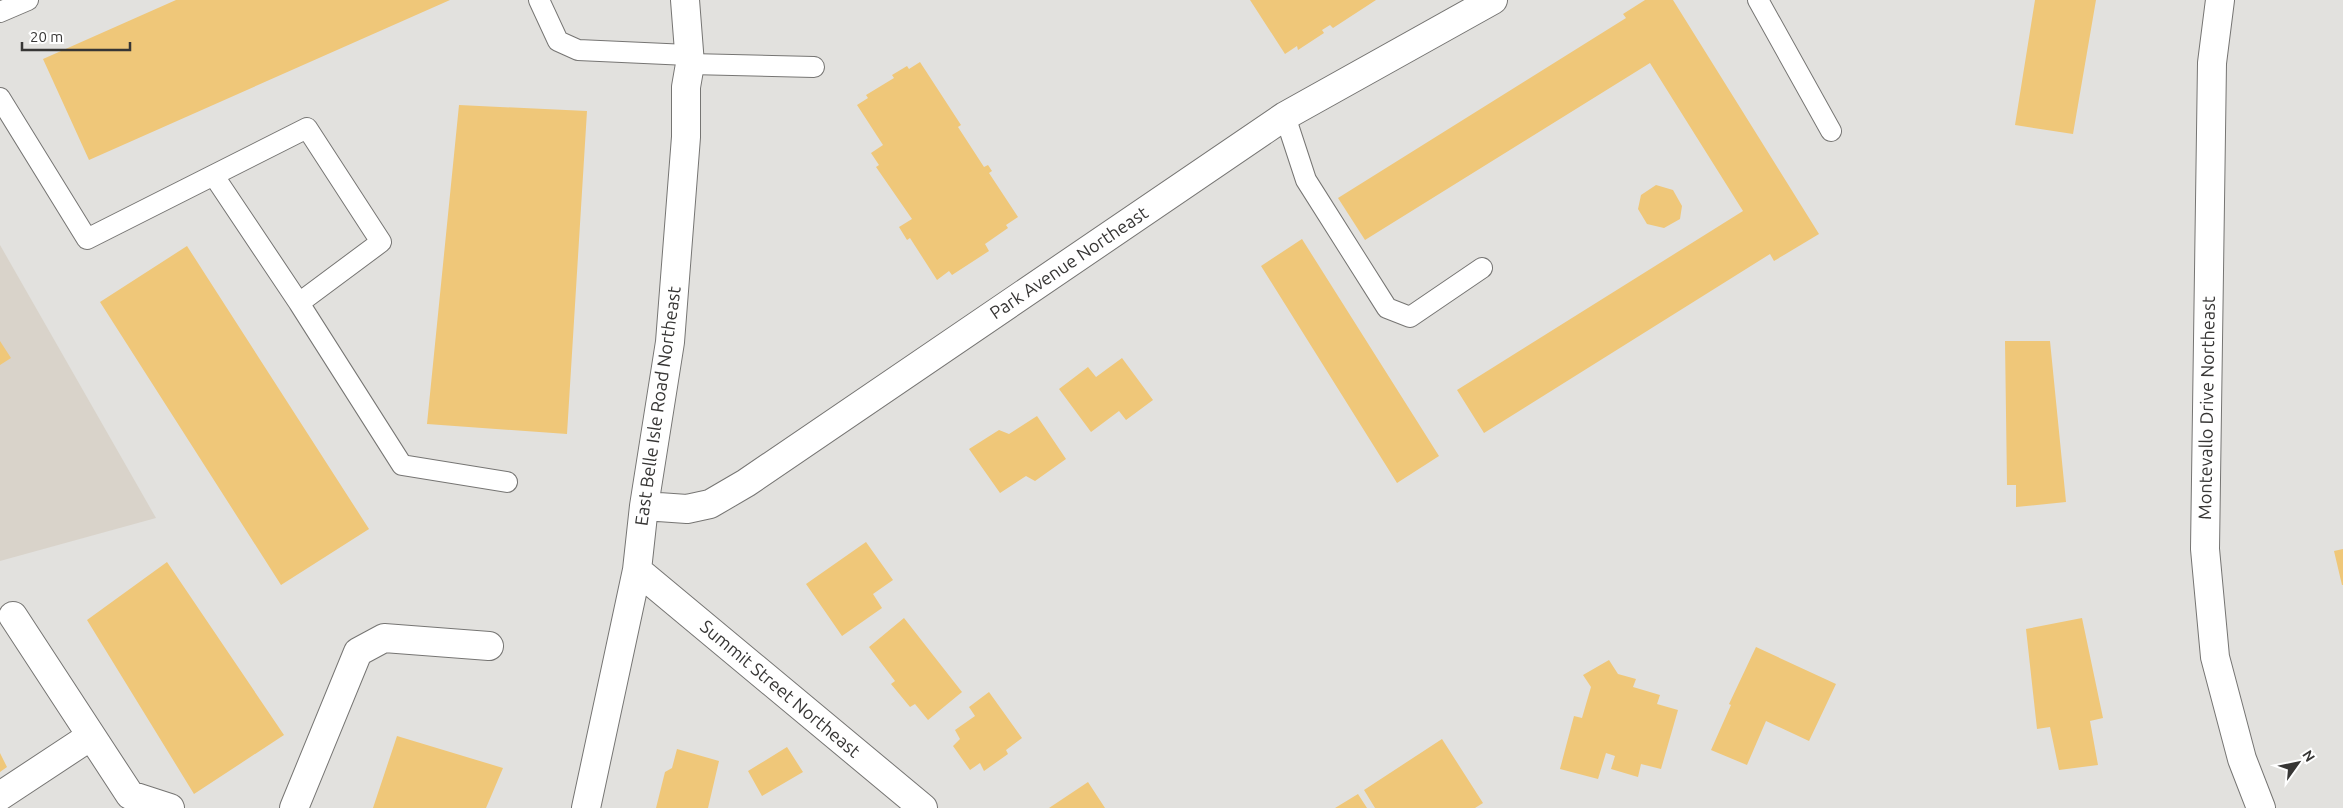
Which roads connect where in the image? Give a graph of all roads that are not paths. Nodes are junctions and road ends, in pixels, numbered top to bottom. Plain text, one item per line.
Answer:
1 (28, 0) edge
2 (539, 0) edge
3 (685, 0) edge
4 (1493, 0) edge
5 (1758, 0) edge
6 (2220, 0) edge
7 (0, 12) edge
8 (689, 59) junction
9 (814, 67) dead end
10 (0, 98) edge
11 (1285, 116) junction
12 (1831, 131) dead end
13 (214, 176) junction
14 (1482, 268) dead end
15 (299, 303) junction
16 (507, 482) dead end
17 (644, 506) junction
18 (637, 570) junction
19 (13, 616) dead end
20 (489, 646) dead end
21 (91, 736) junction
22 (0, 796) edge
23 (170, 808) edge
24 (294, 808) edge
25 (586, 808) edge
26 (923, 808) edge
27 (2261, 808) edge

1 - 7 lane
2 - 8 lane
3 - 8 street, East Belle Isle Road Northeast
4 - 11 street, Park Avenue Northeast
5 - 12 lane
6 - 27 street, Montevallo Drive Northeast
8 - 9 lane
8 - 17 street, East Belle Isle Road Northeast
10 - 13 lane
11 - 14 lane
11 - 17 street, Park Avenue Northeast
13 - 15 lane
13 - 15 lane
15 - 16 lane
17 - 18 street, East Belle Isle Road Northeast
18 - 25 street, East Belle Isle Road Northeast
18 - 26 street, Summit Street Northeast
19 - 21 street
20 - 24 street
21 - 22 street
21 - 23 street

